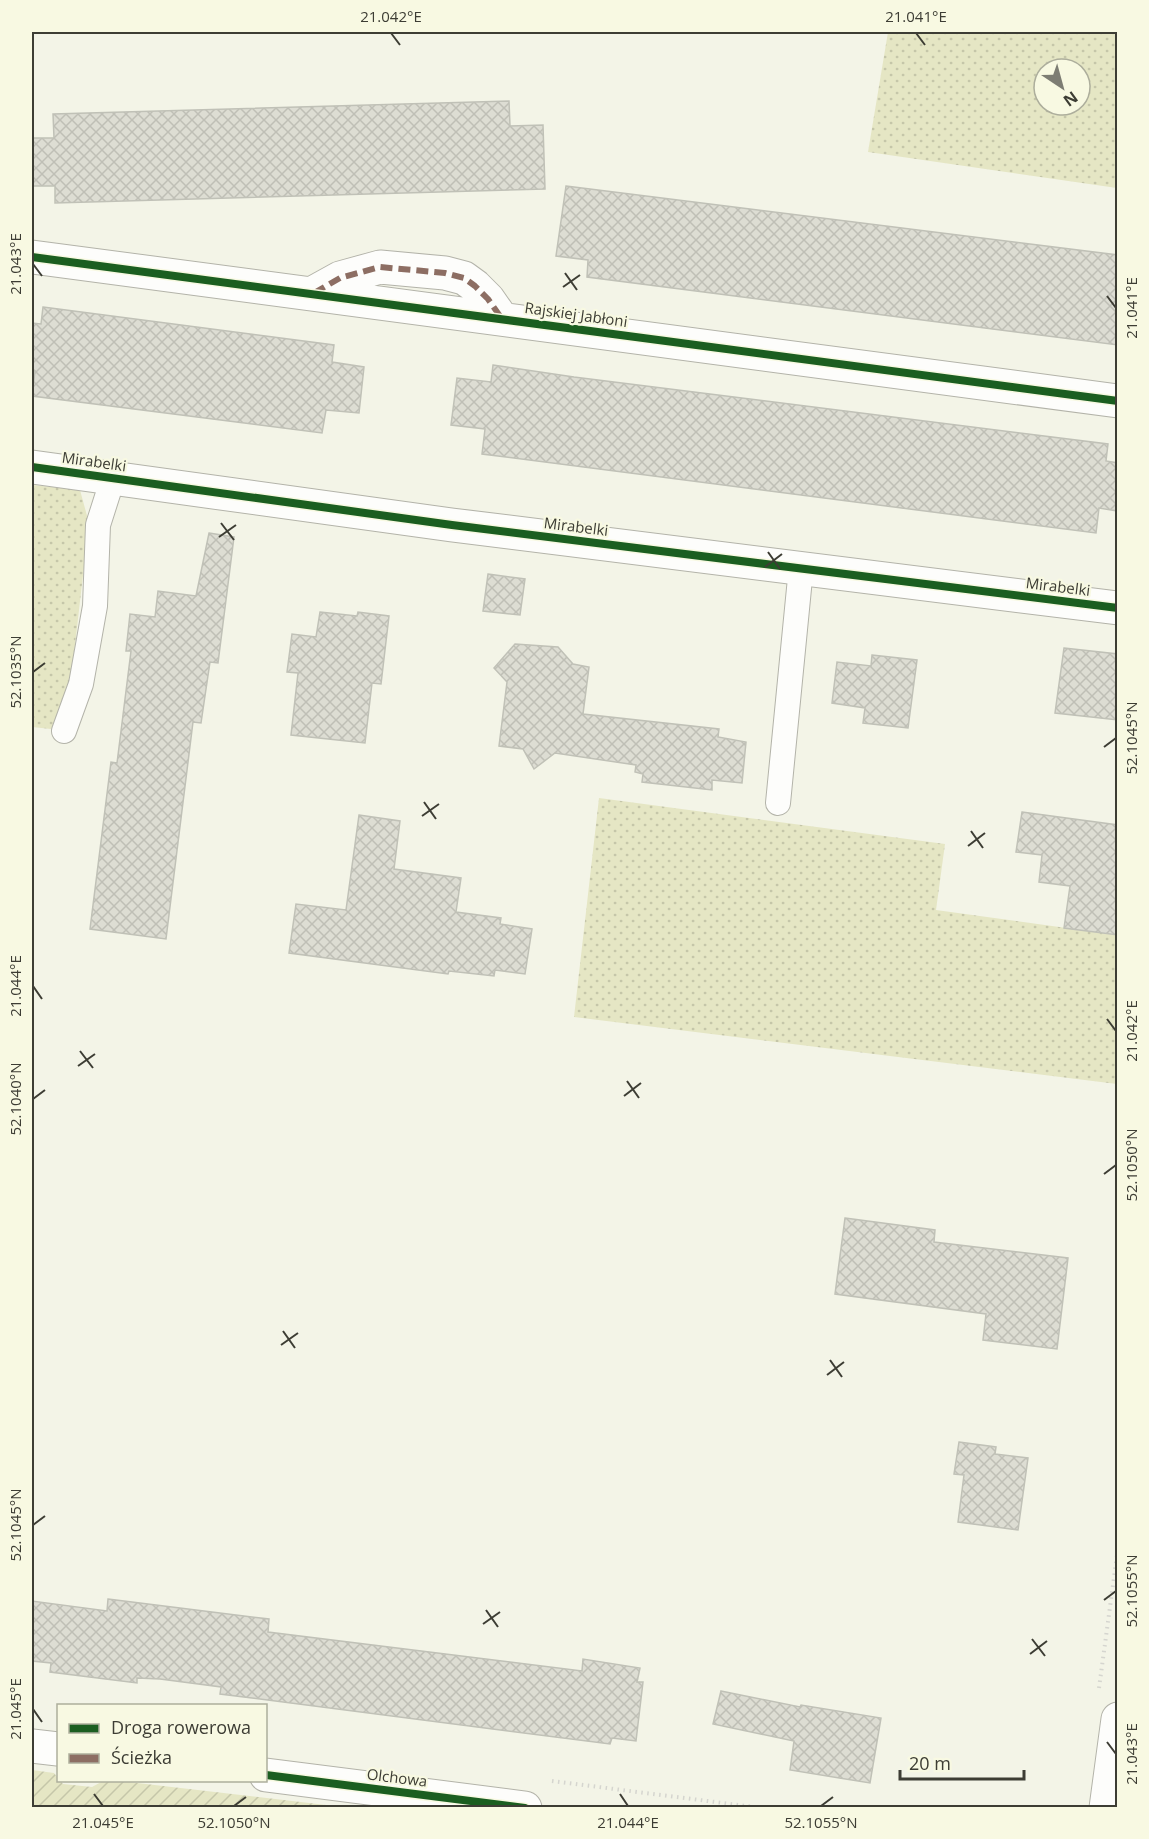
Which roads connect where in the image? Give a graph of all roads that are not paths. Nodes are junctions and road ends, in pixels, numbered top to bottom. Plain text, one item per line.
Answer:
1 (32, 257) edge
2 (1118, 401) edge
3 (32, 467) edge
4 (113, 478) junction
5 (801, 568) junction
6 (1118, 608) edge
7 (64, 731) dead end
8 (778, 803) dead end
9 (1118, 1719) edge
10 (32, 1746) edge
11 (57, 1749) edge
12 (267, 1775) edge
13 (525, 1808) edge
14 (1106, 1808) edge

1 - 2 street, Rajskiej Jabłoni
3 - 4 street, Mirabelki
4 - 5 street, Mirabelki
4 - 7 lane
5 - 6 street, Mirabelki
5 - 8 lane
9 - 14 street
10 - 11 street
12 - 13 street, Olchowa

